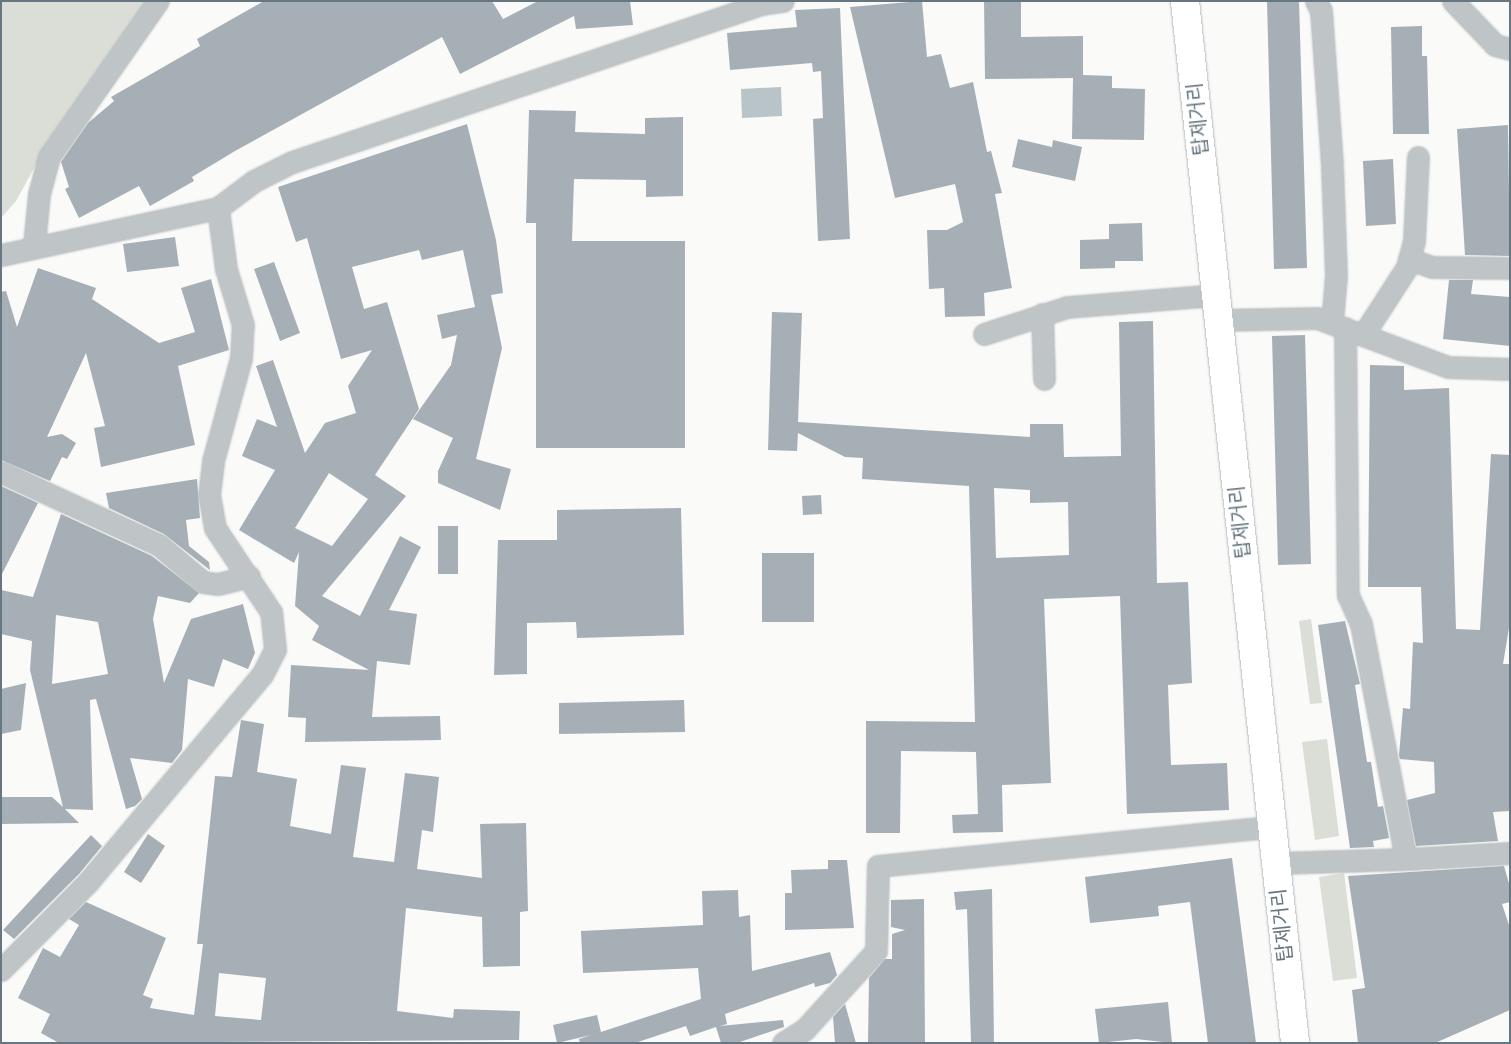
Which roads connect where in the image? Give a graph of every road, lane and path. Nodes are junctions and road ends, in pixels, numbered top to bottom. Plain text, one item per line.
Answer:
1 (158, 1) edge
2 (783, 1) edge
3 (1185, 1) edge
4 (1316, 1) edge
5 (1453, 1) edge
6 (1510, 50) edge
7 (1418, 157) dead end
8 (218, 208) junction
9 (34, 245) junction
10 (1, 255) edge
11 (1409, 259) junction
12 (1510, 268) edge
13 (1218, 308) junction
14 (1042, 314) junction
15 (1347, 328) junction
16 (984, 334) dead end
17 (1510, 370) edge
18 (1044, 379) dead end
19 (1, 472) edge
20 (249, 576) junction
21 (1272, 827) junction
22 (1510, 852) edge
23 (1406, 859) junction
24 (1276, 863) junction
25 (1, 970) edge
26 (783, 1043) edge
27 (1295, 1043) edge

1 - 9 street
2 - 8 street
3 - 13 main road, 탑제거리
4 - 15 street
5 - 6 street
7 - 11 street
8 - 9 street
8 - 20 street
9 - 10 street
11 - 12 street
11 - 15 street
13 - 14 street
13 - 15 street
13 - 21 main road, 탑제거리
14 - 16 street
14 - 18 street
15 - 17 street
15 - 23 street
19 - 20 street
20 - 25 street
21 - 24 main road, 탑제거리
21 - 26 street
22 - 23 street
23 - 24 street
24 - 27 main road, 탑제거리

